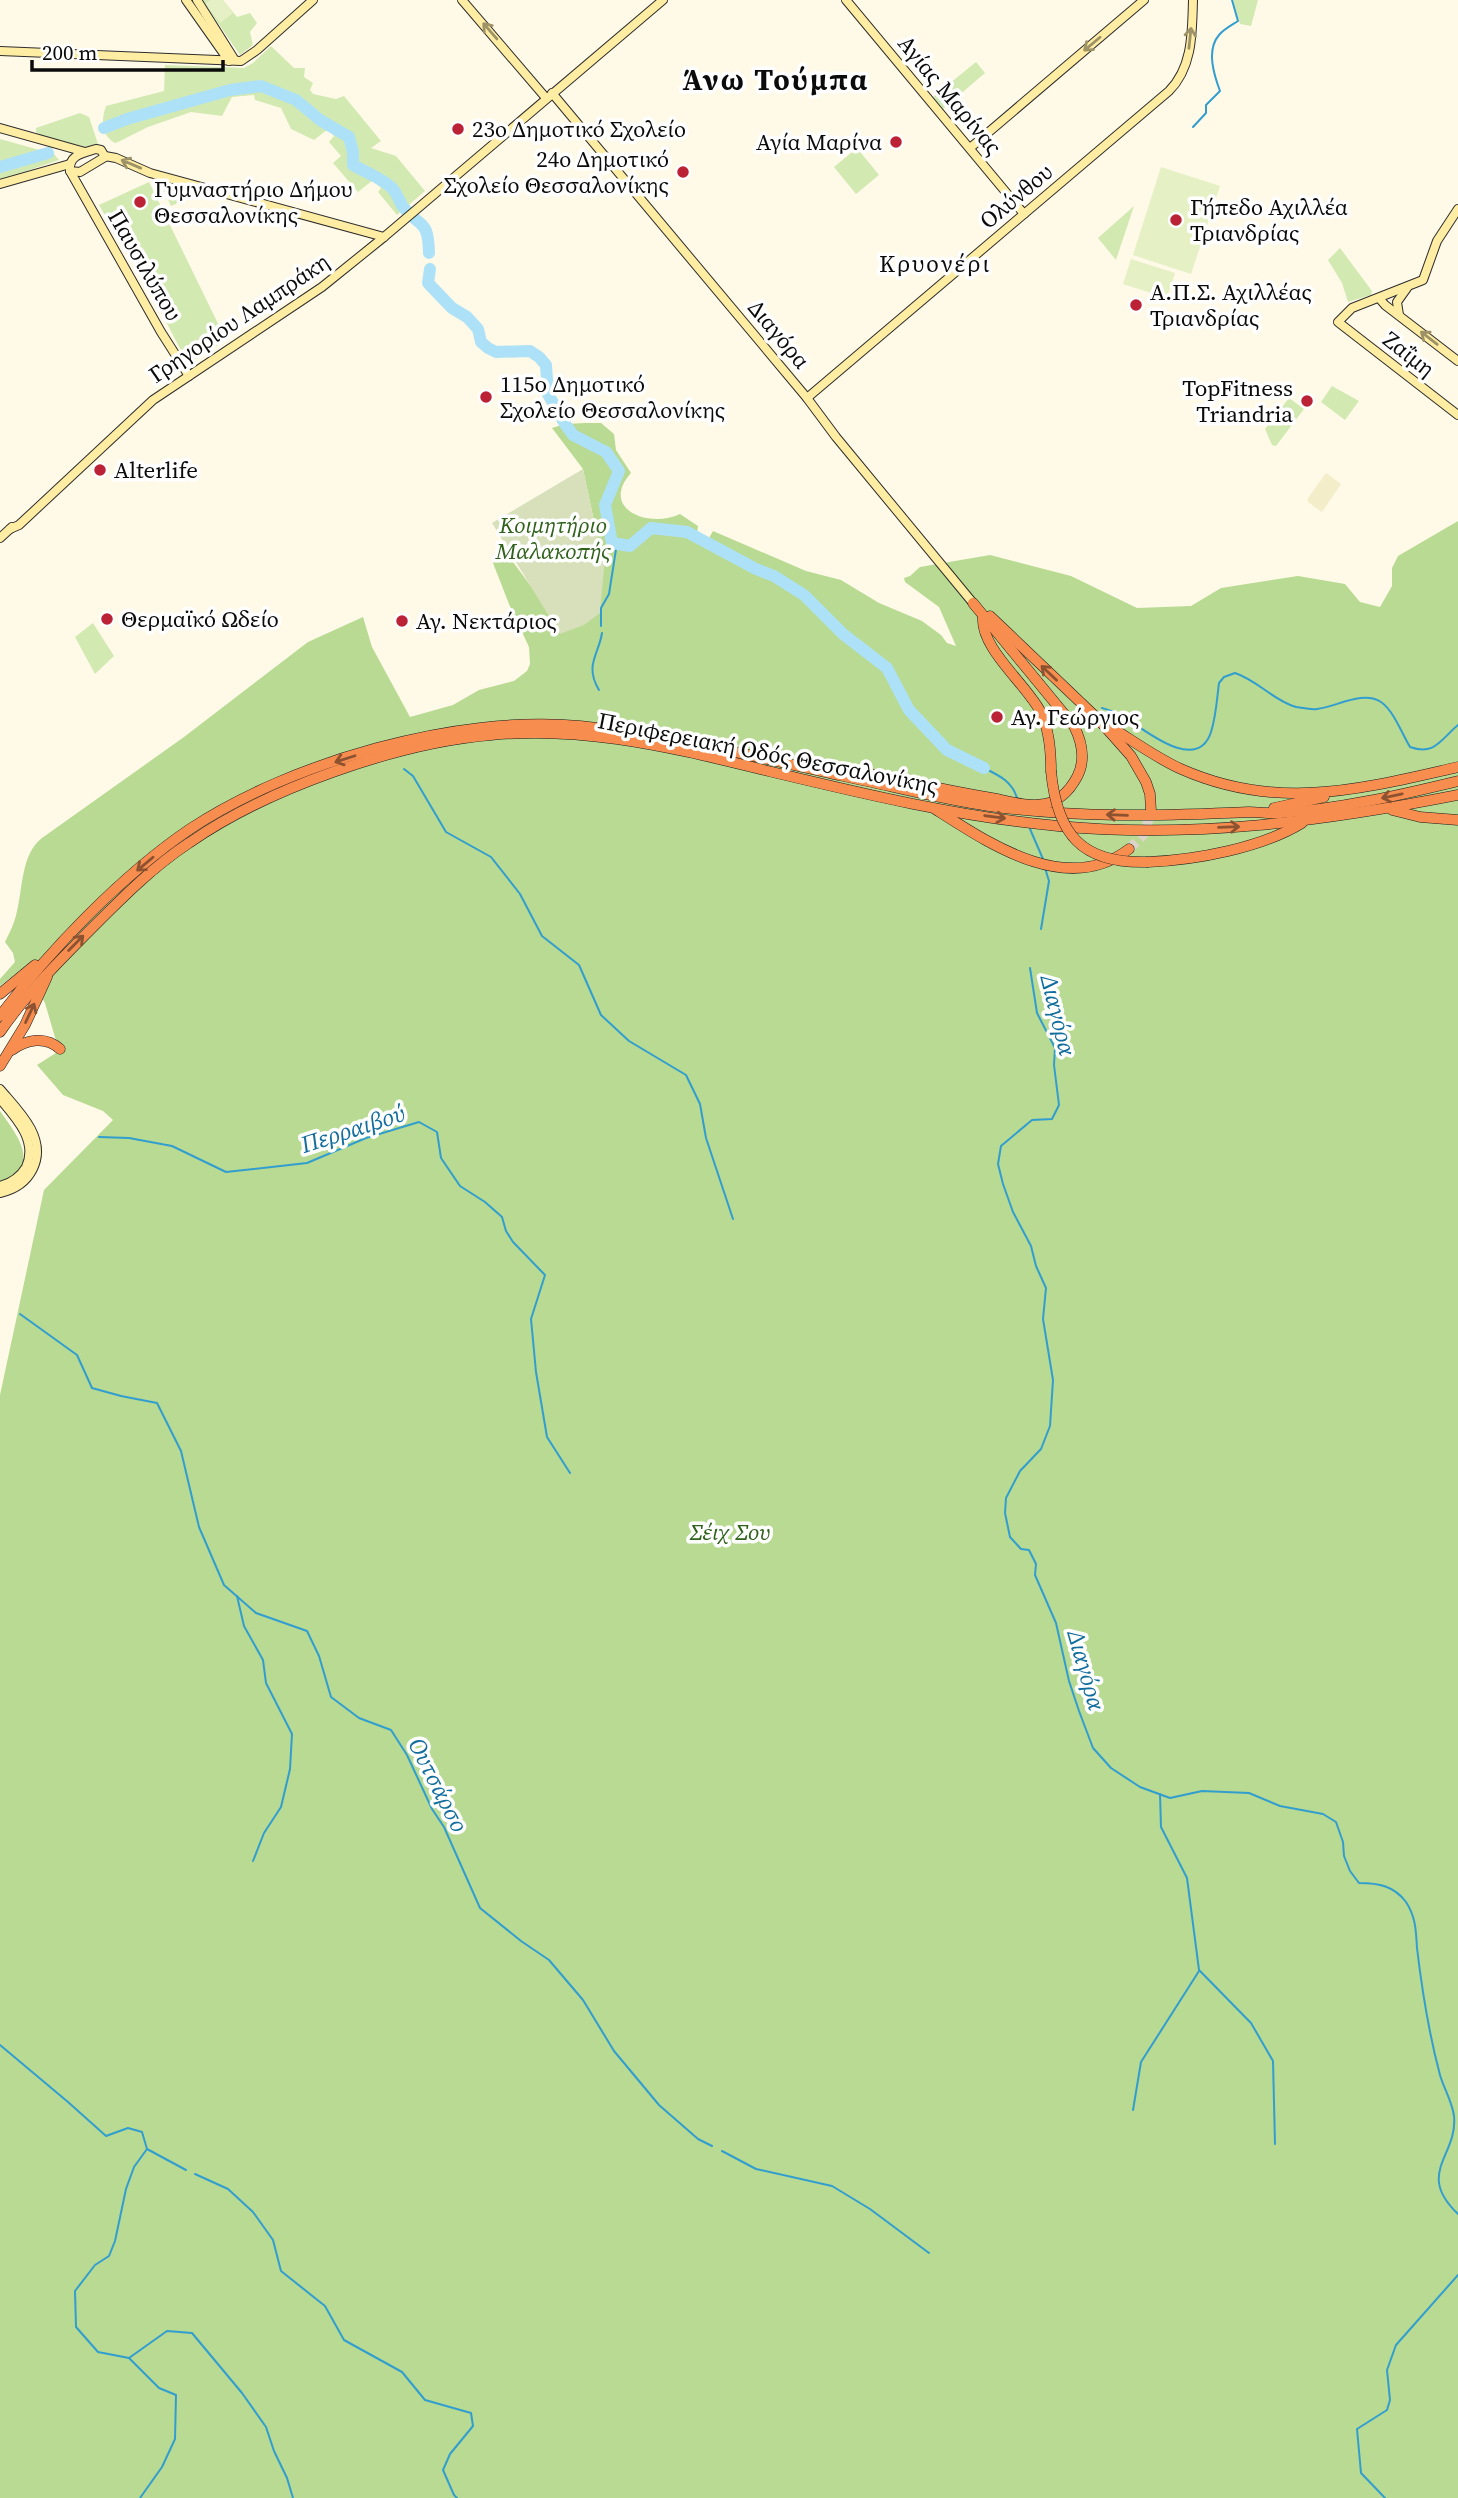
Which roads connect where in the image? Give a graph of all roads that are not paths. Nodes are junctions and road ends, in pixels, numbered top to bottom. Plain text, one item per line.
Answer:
1 (186, 0) edge
2 (197, 0) edge
3 (313, 0) edge
4 (463, 0) edge
5 (663, 0) edge
6 (846, 0) edge
7 (1144, 0) edge
8 (1193, 0) edge
9 (0, 51) edge
10 (233, 61) junction
11 (549, 96) junction
12 (0, 128) edge
13 (970, 148) junction
14 (78, 152) junction
15 (105, 156) junction
16 (70, 167) junction
17 (0, 184) edge
18 (1458, 209) edge
19 (1024, 214) junction
20 (384, 237) junction
21 (1407, 288) junction
22 (1379, 298) junction
23 (1399, 315) junction
24 (1458, 361) edge
25 (188, 376) junction
26 (807, 398) junction
27 (1458, 415) edge
28 (0, 538) edge
29 (973, 603) junction
30 (983, 617) junction
31 (1099, 720) junction
32 (1458, 767) edge
33 (1458, 781) edge
34 (1334, 793) junction
35 (1458, 795) edge
36 (930, 806) junction
37 (1036, 808) junction
38 (1388, 809) junction
39 (1151, 811) tunnel mouth
40 (1252, 812) junction
41 (1458, 820) edge
42 (1304, 822) junction
43 (1129, 849) tunnel mouth
44 (65, 940) junction
45 (51, 969) junction
46 (0, 994) edge
47 (0, 1016) edge
48 (0, 1032) edge
49 (60, 1049) dead end
50 (6, 1055) junction
51 (0, 1066) edge
52 (0, 1089) edge
53 (0, 1099) edge
54 (0, 1186) edge
55 (0, 1193) edge

1 - 10 street
2 - 10 street
3 - 10 street
11 -> 4 street, Διαγόρα
5 - 11 street, Γρηγορίου Λαμπράκη
6 - 13 street, Αγίας Μαρίνας
7 -> 13 street
19 -> 8 street, Ολύνθου
9 - 10 street
11 - 20 street, Γρηγορίου Λαμπράκη
11 - 26 street, Διαγόρα
12 - 14 street
13 - 19 street, Αγίας Μαρίνας
14 - 15 street
14 - 16 street
15 - 16 street
20 -> 15 street
16 - 17 street
16 - 25 street, Παυσιλύπου
18 - 21 street
19 - 26 street, Ολύνθου
20 - 25 street, Γρηγορίου Λαμπράκη
21 - 22 street
21 - 23 street
22 - 23 street
22 - 27 street, Ζαΐμη
24 -> 23 street
25 - 28 street, Γρηγορίου Λαμπράκη
26 - 29 street, Διαγόρα
29 - 30 highway
31 -> 29 highway
30 - 37 highway
30 - 42 highway, bridge
31 - 34 highway
31 - 39 highway
32 - 34 highway
33 -> 40 highway, Περιφερειακή Οδός Θεσσαλονίκης
34 - 40 highway
35 - 38 highway, Περιφερειακή Οδός Θεσσαλονίκης
36 -> 42 highway, Περιφερειακή Οδός Θεσσαλονίκης
36 - 43 highway
45 -> 36 highway, Περιφερειακή Οδός Θεσσαλονίκης
40 -> 37 highway, Περιφερειακή Οδός Θεσσαλονίκης
37 -> 44 highway, Περιφερειακή Οδός Θεσσαλονίκης
38 - 41 highway
38 - 42 highway, Περιφερειακή Οδός Θεσσαλονίκης
44 - 46 highway
44 - 47 highway, Περιφερειακή Οδός Θεσσαλονίκης
45 - 48 highway, Περιφερειακή Οδός Θεσσαλονίκης
50 -> 45 highway
49 - 50 highway
50 - 51 highway
52 - 55 street
53 - 54 street

